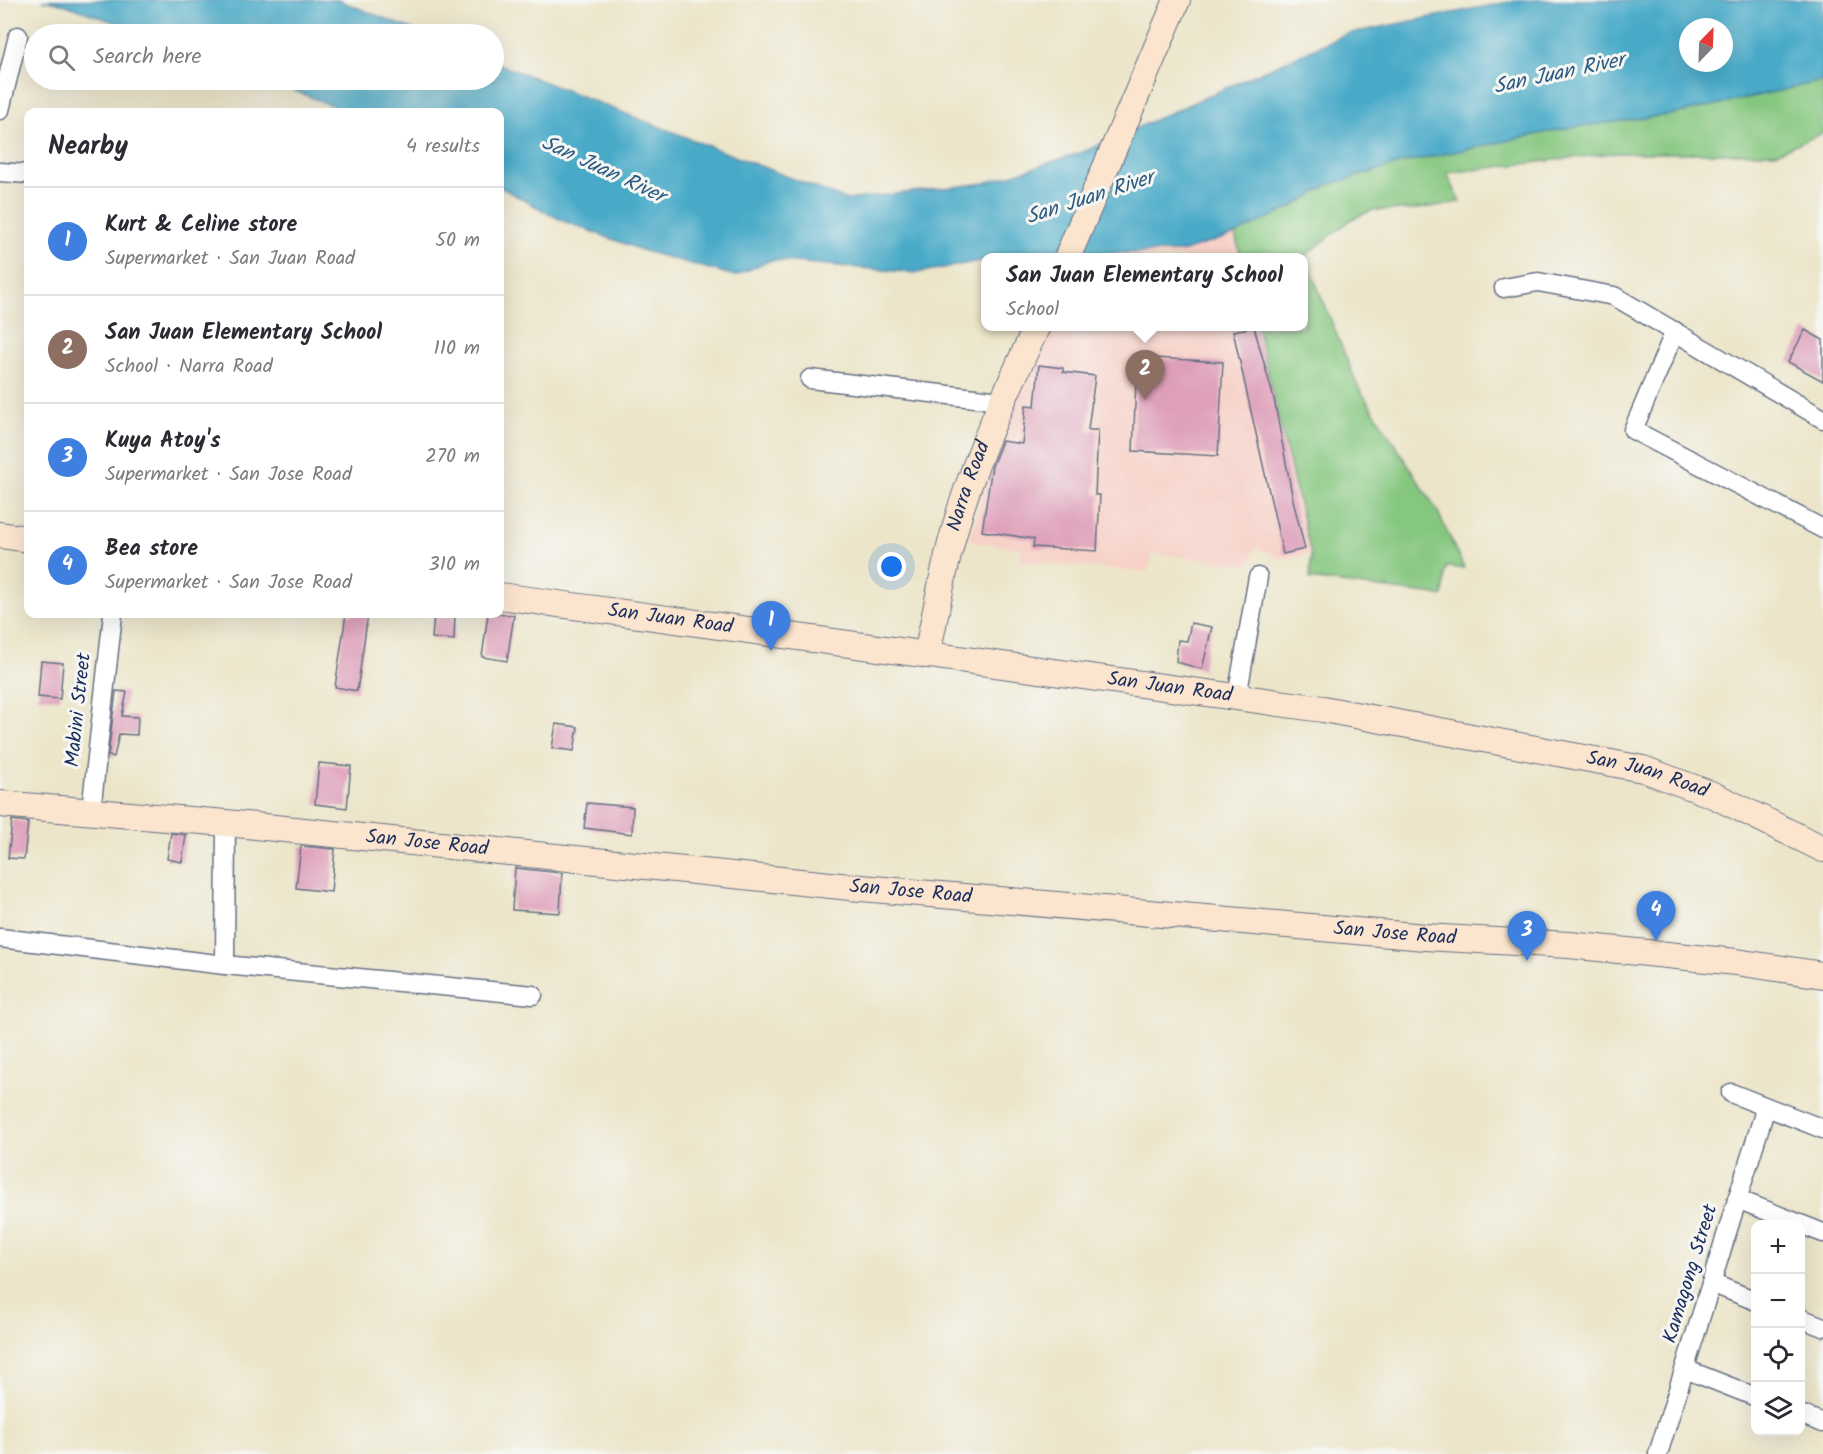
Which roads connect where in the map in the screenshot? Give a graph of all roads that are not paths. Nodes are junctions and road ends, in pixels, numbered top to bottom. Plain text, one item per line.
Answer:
1 (1177, 0) edge
2 (18, 36) dead end
3 (0, 110) edge
4 (0, 172) edge
5 (24, 174) edge
6 (1069, 253) edge
7 (1504, 288) dead end
8 (1035, 331) edge
9 (1675, 331) junction
10 (810, 379) dead end
11 (1001, 401) junction
12 (1823, 419) edge
13 (1823, 529) edge
14 (0, 535) edge
15 (24, 538) edge
16 (1258, 577) dead end
17 (504, 597) edge
18 (112, 618) edge
19 (927, 655) junction
20 (1237, 697) junction
21 (0, 804) edge
22 (91, 812) junction
23 (226, 823) junction
24 (1823, 849) edge
25 (0, 939) edge
26 (225, 964) junction
27 (1823, 975) edge
28 (533, 995) dead end
29 (1731, 1093) dead end
30 (1766, 1107) junction
31 (1823, 1130) edge
32 (1737, 1199) junction
33 (1823, 1233) edge
34 (1711, 1283) junction
35 (1751, 1299) edge
36 (1805, 1320) edge
37 (1823, 1327) edge
38 (1685, 1369) junction
39 (1751, 1394) edge
40 (1805, 1416) edge
41 (1823, 1423) edge
42 (1658, 1454) edge

1 - 6 street
2 - 3 street
4 - 5 street
7 - 9 street
8 - 11 street, Narra Road
9 - 12 street
9 - 13 street
10 - 11 street
11 - 19 street, Narra Road
14 - 15 street
16 - 20 street
17 - 19 street, San Juan Road
18 - 22 street, Mabini Street
19 - 20 street, San Juan Road
20 - 24 street, San Juan Road
21 - 22 street, San Jose Road
22 - 23 street, San Jose Road
23 - 26 street
23 - 27 street, San Jose Road
25 - 26 street
26 - 28 street
29 - 30 street
30 - 31 street
30 - 32 street, Kamagong Street
32 - 33 street
32 - 34 street, Kamagong Street
34 - 35 street
34 - 38 street, Kamagong Street
36 - 37 street
38 - 39 street
38 - 42 street, Kamagong Street
40 - 41 street

